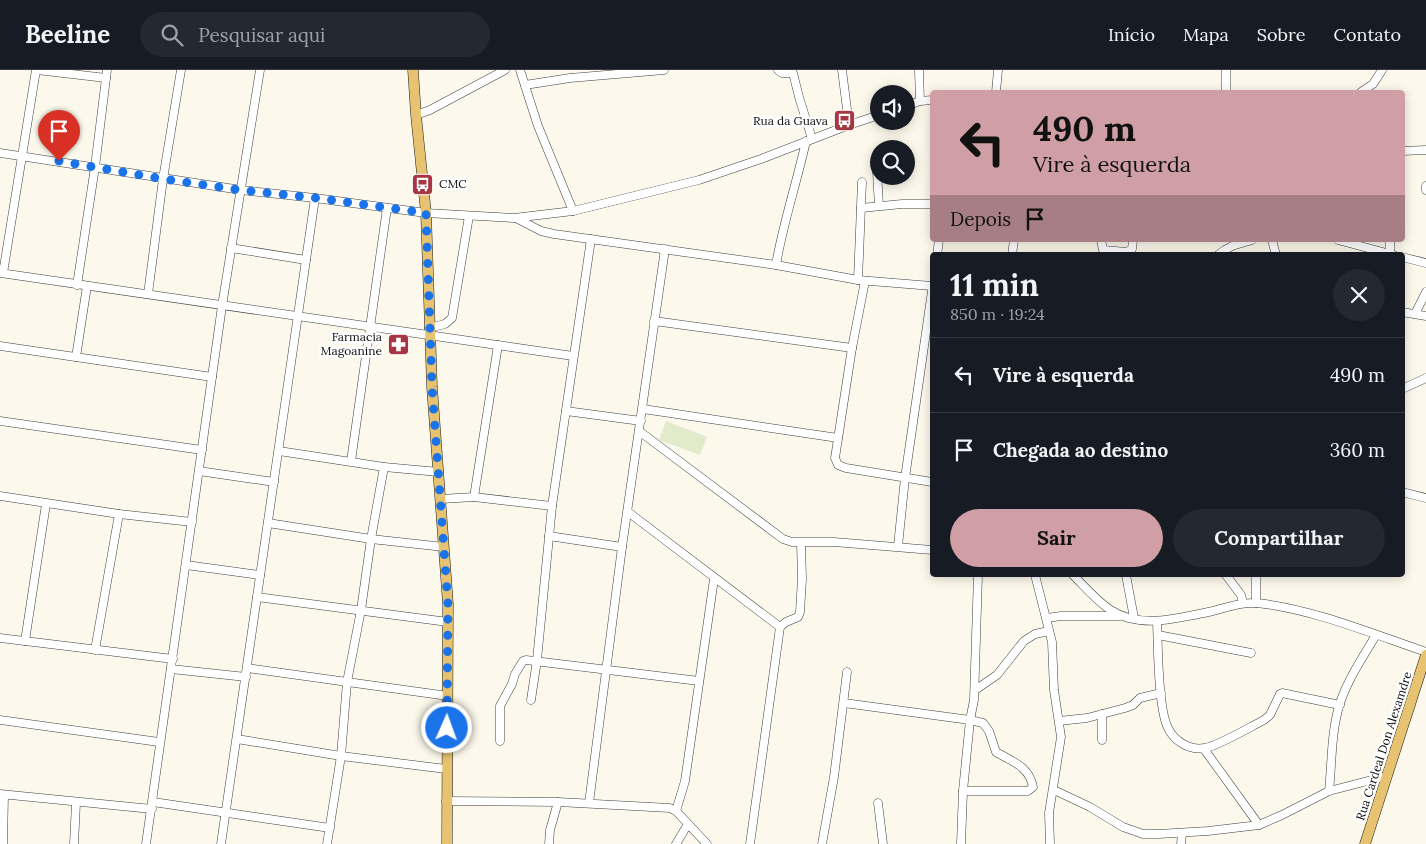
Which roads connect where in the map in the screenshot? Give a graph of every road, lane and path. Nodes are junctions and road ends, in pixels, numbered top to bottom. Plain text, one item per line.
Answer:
1 (36, 70) edge
2 (181, 70) edge
3 (260, 70) edge
4 (413, 70) edge
5 (505, 70) edge
6 (520, 70) edge
7 (664, 70) edge
8 (778, 70) edge
9 (842, 70) edge
10 (919, 70) edge
11 (998, 70) edge
12 (1226, 70) edge
13 (1382, 70) edge
14 (597, 73) edge
15 (107, 74) edge
16 (524, 85) junction
17 (996, 90) edge
18 (1226, 90) edge
19 (1364, 90) edge
20 (920, 101) junction
21 (930, 102) edge
22 (915, 103) edge
23 (416, 115) junction
24 (870, 118) edge
25 (849, 125) junction
26 (809, 140) junction
27 (1426, 150) edge
28 (1405, 151) edge
29 (0, 153) edge
30 (23, 156) junction
31 (95, 167) junction
32 (163, 179) junction
33 (862, 182) dead end
34 (878, 185) edge
35 (1426, 186) edge
36 (240, 190) junction
37 (1426, 190) edge
38 (316, 198) junction
39 (930, 204) edge
40 (879, 206) junction
41 (387, 208) junction
42 (861, 208) junction
43 (573, 212) junction
44 (426, 213) junction
45 (469, 216) junction
46 (514, 218) junction
47 (591, 239) junction
48 (1102, 242) edge
49 (1243, 242) edge
50 (1342, 242) edge
51 (231, 248) junction
52 (665, 249) junction
53 (1360, 251) edge
54 (1127, 252) edge
55 (1221, 252) edge
56 (1405, 258) edge
57 (306, 260) junction
58 (1426, 263) edge
59 (776, 265) junction
60 (1, 273) edge
61 (861, 281) junction
62 (77, 285) junction
63 (87, 286) junction
64 (930, 286) edge
65 (1426, 292) edge
66 (148, 294) junction
67 (930, 305) edge
68 (222, 306) junction
69 (1405, 312) edge
70 (1416, 314) junction
71 (1426, 316) edge
72 (299, 317) junction
73 (654, 321) junction
74 (371, 328) junction
75 (429, 332) junction
76 (498, 345) junction
77 (0, 346) edge
78 (852, 348) junction
79 (573, 356) junction
80 (76, 358) junction
81 (212, 377) junction
82 (1426, 378) edge
83 (1405, 388) edge
84 (643, 409) junction
85 (566, 411) junction
86 (641, 421) junction
87 (0, 422) edge
88 (640, 431) junction
89 (838, 438) junction
90 (202, 450) junction
91 (279, 450) junction
92 (352, 461) junction
93 (384, 467) junction
94 (199, 471) junction
95 (439, 472) junction
96 (905, 478) junction
97 (274, 482) junction
98 (930, 482) edge
99 (1405, 493) edge
100 (0, 496) edge
101 (474, 497) junction
102 (1426, 498) edge
103 (441, 500) junction
104 (46, 504) junction
105 (552, 506) junction
106 (628, 512) junction
107 (119, 514) junction
108 (192, 522) junction
109 (268, 523) junction
110 (549, 536) junction
111 (371, 539) junction
112 (801, 543) junction
113 (898, 546) junction
114 (444, 547) junction
115 (622, 547) junction
116 (930, 550) edge
117 (186, 564) junction
118 (260, 575) junction
119 (978, 577) edge
120 (1036, 577) edge
121 (1075, 577) edge
122 (1126, 577) edge
123 (1227, 577) edge
124 (1256, 577) edge
125 (714, 579) junction
126 (257, 596) junction
127 (1244, 603) junction
128 (1256, 603) junction
129 (361, 610) junction
130 (1123, 616) junction
131 (1047, 618) junction
132 (1134, 618) junction
133 (1157, 621) junction
134 (448, 622) junction
135 (780, 627) junction
136 (1050, 631) junction
137 (1158, 635) junction
138 (1376, 635) junction
139 (0, 638) edge
140 (24, 642) junction
141 (95, 650) junction
142 (1251, 653) dead end
143 (1426, 654) edge
144 (173, 659) junction
145 (537, 660) junction
146 (247, 668) junction
147 (171, 669) junction
148 (606, 670) junction
149 (846, 672) dead end
150 (246, 677) junction
151 (699, 681) junction
152 (347, 682) junction
153 (974, 690) junction
154 (1161, 693) junction
155 (448, 696) junction
156 (531, 700) dead end
157 (844, 703) junction
158 (1340, 705) junction
159 (1102, 714) junction
160 (0, 720) edge
161 (970, 720) junction
162 (1059, 721) junction
163 (237, 739) junction
164 (1102, 740) dead end
165 (500, 741) dead end
166 (159, 742) junction
167 (1204, 749) junction
168 (341, 756) junction
169 (446, 768) junction
170 (1387, 776) junction
171 (1054, 790) junction
172 (963, 791) junction
173 (1329, 791) junction
174 (2, 794) edge
175 (446, 801) junction
176 (558, 802) junction
177 (76, 803) junction
178 (589, 803) junction
179 (878, 803) dead end
180 (152, 806) junction
181 (676, 811) junction
182 (226, 812) junction
183 (688, 824) junction
184 (1259, 825) junction
185 (330, 828) junction
186 (1182, 833) junction
187 (3, 844) edge
188 (74, 844) edge
189 (146, 844) edge
190 (221, 844) edge
191 (327, 844) edge
192 (447, 844) edge
193 (549, 844) edge
194 (676, 844) edge
195 (707, 844) edge
196 (750, 844) edge
197 (822, 844) edge
198 (882, 844) edge
199 (961, 844) edge
200 (1050, 844) edge
201 (1181, 844) edge
202 (1365, 844) edge

1 - 15 street
1 - 30 street
2 - 32 street
3 - 36 street
4 - 23 main road
5 - 23 street
6 - 16 street
7 - 14 street
8 - 26 street
9 - 25 street
10 - 20 street
11 - 17 street
12 - 18 street
13 - 19 street
14 - 16 street
15 - 31 street
16 - 43 street
20 - 21 street
20 - 22 street
23 - 44 main road
24 - 25 street
25 - 26 street
26 - 43 street
26 - 59 street
27 - 28 street
29 - 30 street
30 - 31 street
30 - 60 street
31 - 32 street
31 - 62 street
32 - 36 street
32 - 66 street
33 - 42 street
34 - 40 street
35 - 37 street
36 - 38 street
36 - 51 street
38 - 41 street
38 - 57 street
39 - 40 street
40 - 42 street
41 - 44 street
41 - 74 street
42 - 61 street
43 - 46 street
44 - 45 street
44 - 75 main road
45 - 46 street
45 - 75 street
46 - 47 street
47 - 52 street
47 - 79 street
48 - 54 street
49 - 55 street
50 - 53 street
51 - 57 street
51 - 68 street
52 - 59 street
52 - 73 street
56 - 58 street
57 - 72 street
59 - 61 street
60 - 62 street
61 - 64 street
61 - 78 street
62 - 63 street
63 - 66 street
63 - 80 street
65 - 70 street
66 - 68 street
67 - 96 street
68 - 72 street
68 - 81 street
69 - 70 street
70 - 71 street
72 - 74 street
72 - 91 street
73 - 78 street
73 - 84 street
74 - 75 street
74 - 92 street
75 - 76 street
75 - 95 main road
76 - 79 street
76 - 101 street
77 - 80 street
78 - 89 street
79 - 85 street
80 - 81 street
81 - 90 street
82 - 83 street
84 - 86 street
84 - 89 street
85 - 86 street
85 - 105 street
86 - 88 street
87 - 90 street
88 - 106 street
88 - 112 street
89 - 96 street
90 - 94 street
91 - 92 street
91 - 97 street
92 - 93 street
93 - 95 street
93 - 111 street
94 - 97 street
94 - 108 street
95 - 103 main road
96 - 98 street
96 - 113 street
97 - 109 street
99 - 102 street
100 - 104 street
101 - 103 street
101 - 105 street
103 - 114 main road
104 - 107 street
104 - 140 street
105 - 110 street
106 - 115 street
106 - 125 street
107 - 108 street
107 - 141 street
108 - 117 street
109 - 111 street
109 - 118 street
110 - 115 street
110 - 145 street
111 - 114 street
111 - 129 street
112 - 113 street
112 - 135 street
113 - 116 street
114 - 134 main road
115 - 148 street
117 - 118 street
117 - 144 street
118 - 126 street
119 - 153 street
120 - 131 street
121 - 130 street
122 - 132 street
123 - 127 street
124 - 128 street
125 - 135 street
125 - 151 street
126 - 129 street
126 - 146 street
127 - 128 street
127 - 133 street
128 - 138 street
129 - 134 street
129 - 152 street
130 - 131 street
130 - 132 street
131 - 136 street
132 - 133 street
133 - 137 street
134 - 155 main road
135 - 196 street
136 - 153 street
136 - 162 street
137 - 142 street
137 - 154 street
138 - 143 street
138 - 158 street
139 - 140 street
140 - 141 street
141 - 144 street
143 - 170 main road, Rua Cardeal Don Alexamdre
144 - 147 street
145 - 148 street
145 - 156 street
145 - 165 street
146 - 150 street
146 - 152 street
147 - 150 street
147 - 166 street
148 - 151 street
148 - 178 street
149 - 157 street
150 - 163 street
151 - 181 street
152 - 155 street
152 - 168 street
153 - 161 street
154 - 159 street
154 - 167 street
155 - 169 main road
157 - 161 street
157 - 197 street
158 - 167 street
158 - 173 street
159 - 162 street
159 - 164 street
160 - 166 street
161 - 172 street
161 - 172 street
162 - 171 street
163 - 168 street
163 - 182 street
166 - 180 street
167 - 184 street
168 - 169 street
168 - 185 street
169 - 175 main road
170 - 173 street
170 - 202 main road, Rua Cardeal Don Alexamdre
171 - 186 street
171 - 200 street
172 - 199 street
173 - 184 street
174 - 177 street
174 - 187 street
175 - 176 street
175 - 192 main road
176 - 178 street
176 - 193 street
177 - 180 street
177 - 188 street
178 - 181 street
179 - 198 street
180 - 182 street
180 - 189 street
181 - 183 street
182 - 185 street
182 - 190 street
183 - 194 street
183 - 195 street
184 - 186 street
185 - 191 street
186 - 201 street

